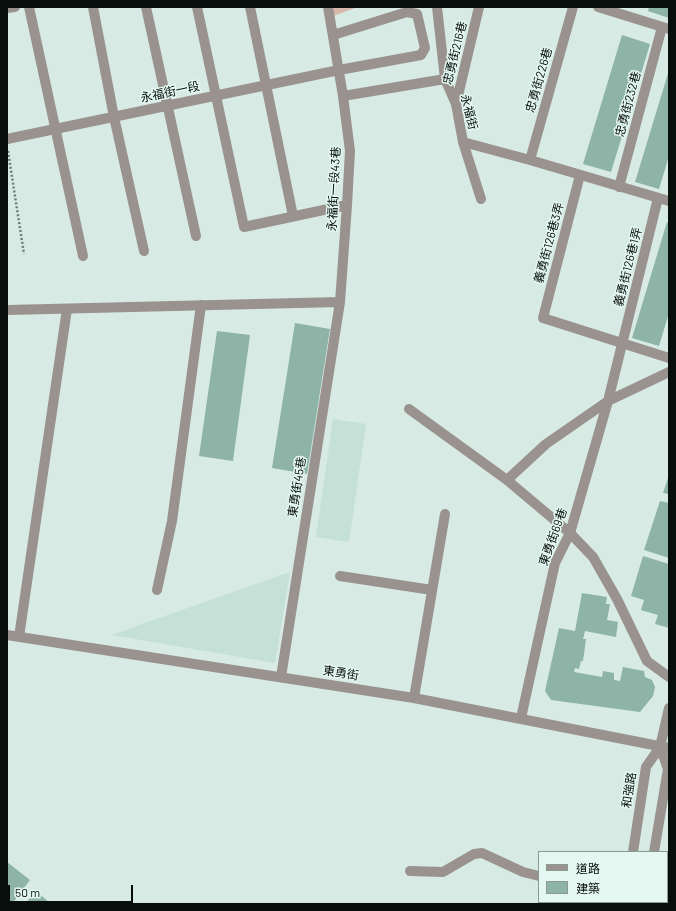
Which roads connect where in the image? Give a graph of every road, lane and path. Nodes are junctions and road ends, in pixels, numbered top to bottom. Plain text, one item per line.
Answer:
1 (15, 7) edge
2 (29, 7) edge
3 (93, 7) edge
4 (146, 7) edge
5 (197, 7) edge
6 (250, 7) edge
7 (328, 7) edge
8 (438, 7) edge
9 (479, 7) edge
10 (573, 7) edge
11 (598, 7) edge
12 (7, 8) edge
13 (666, 28) edge
14 (333, 35) junction
15 (339, 70) junction
16 (445, 79) junction
17 (266, 85) junction
18 (217, 95) junction
19 (343, 96) junction
20 (456, 104) junction
21 (168, 106) junction
22 (114, 117) junction
23 (55, 129) junction
24 (7, 139) edge
25 (463, 142) junction
26 (7, 147) edge
27 (530, 160) junction
28 (580, 175) junction
29 (619, 187) junction
30 (658, 198) junction
31 (481, 199) dead end
32 (669, 201) edge
33 (347, 205) junction
34 (293, 216) junction
35 (196, 236) dead end
36 (144, 251) dead end
37 (24, 254) dead end
38 (83, 256) dead end
39 (340, 302) junction
40 (201, 305) junction
41 (67, 309) junction
42 (7, 310) edge
43 (622, 343) junction
44 (669, 358) edge
45 (669, 372) edge
46 (608, 401) junction
47 (409, 409) dead end
48 (507, 480) junction
49 (445, 514) dead end
50 (570, 534) junction
51 (340, 576) dead end
52 (158, 590) dead end
53 (432, 590) junction
54 (7, 635) edge
55 (19, 637) junction
56 (280, 677) junction
57 (669, 677) edge
58 (414, 698) junction
59 (669, 708) edge
60 (521, 718) junction
61 (664, 747) edge
62 (633, 851) edge
63 (654, 851) edge
64 (410, 871) dead end
65 (538, 876) edge

1 - 12 street
2 - 23 street
3 - 22 street
4 - 21 street
5 - 18 street
6 - 17 street
7 - 14 street, 永福街一段43巷
8 - 16 street, 永福街
9 - 20 street, 忠勇街216巷
10 - 27 street, 忠勇街226巷
11 - 13 street
13 - 29 street, 忠勇街232巷
14 - 15 street, 永福街一段43巷
14 - 15 street, 永福街一段
15 - 17 street, 永福街一段
15 - 19 street, 永福街一段43巷
16 - 19 street
16 - 20 street, 永福街
17 - 18 street, 永福街一段
17 - 34 street
18 - 21 street, 永福街一段
18 - 34 street
19 - 33 street, 永福街一段43巷
20 - 25 street, 永福街
21 - 22 street, 永福街一段
21 - 35 street
22 - 23 street, 永福街一段
22 - 36 street
23 - 24 street, 永福街一段
23 - 38 street
25 - 27 street
25 - 31 street, 永福街
26 - 37 path
27 - 28 street
28 - 29 street
28 - 43 street, 義勇街126巷3弄
29 - 30 street
30 - 32 street
30 - 43 street, 義勇街126巷1弄
33 - 34 street
33 - 39 street, 永福街一段43巷
39 - 40 street
39 - 56 street, 東勇街45巷
40 - 41 street
40 - 52 street
41 - 42 street
41 - 55 street
43 - 44 street
43 - 46 street, 東勇街69巷
45 - 46 street
46 - 48 street
46 - 50 street, 東勇街69巷
47 - 48 street
48 - 50 street
49 - 53 street
50 - 57 street
50 - 60 street, 東勇街69巷
51 - 53 street
53 - 58 street
54 - 55 street, 東勇街
55 - 56 street, 東勇街
56 - 58 street, 東勇街
58 - 60 street, 東勇街
59 - 61 street
60 - 61 street, 東勇街
61 - 62 street, 和強路
61 - 63 street
64 - 65 street

